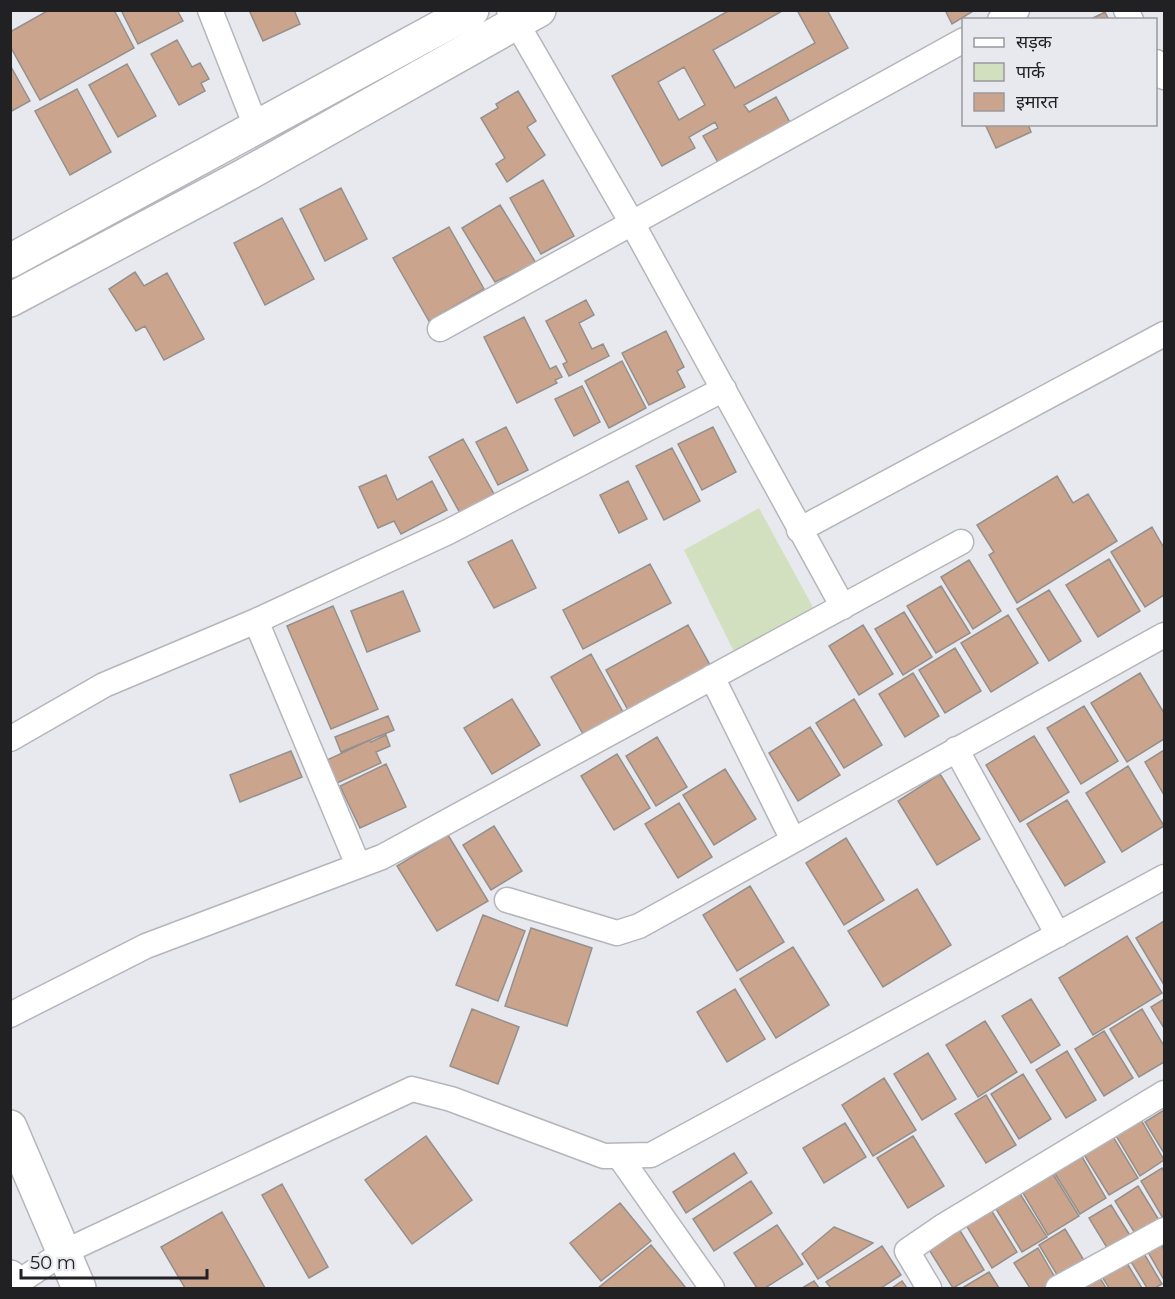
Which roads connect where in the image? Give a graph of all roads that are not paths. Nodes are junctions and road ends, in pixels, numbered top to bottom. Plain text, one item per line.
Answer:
1 (210, 10) edge
2 (1017, 10) edge
3 (468, 12) edge
4 (522, 15) edge
5 (1003, 18) edge
6 (962, 41) edge
7 (257, 129) junction
8 (632, 223) junction
9 (10, 261) edge
10 (10, 300) edge
11 (440, 329) dead end
12 (1164, 334) edge
13 (724, 389) junction
14 (799, 530) junction
15 (961, 542) dead end
16 (843, 607) junction
17 (256, 621) junction
18 (1164, 635) edge
19 (712, 677) junction
20 (10, 739) edge
21 (956, 749) junction
22 (793, 840) junction
23 (358, 865) junction
24 (1164, 877) edge
25 (507, 900) dead end
26 (1058, 935) junction
27 (10, 1015) edge
28 (1164, 1093) edge
29 (10, 1127) edge
30 (619, 1156) junction
31 (1164, 1230) edge
32 (64, 1252) junction
33 (13, 1284) edge
34 (79, 1288) edge
35 (712, 1288) edge
36 (929, 1288) edge
37 (1058, 1288) edge

1 - 7 street
2 - 5 street
3 - 7 main road
4 - 8 street
4 - 10 main road
6 - 8 street
7 - 9 main road
8 - 11 street
8 - 13 street
12 - 14 street
13 - 14 street
13 - 17 street
14 - 16 street
15 - 16 street
16 - 19 street
17 - 20 street
17 - 23 street
18 - 21 street
19 - 22 street
19 - 23 street
21 - 22 street
21 - 26 street
22 - 25 street
23 - 27 street
24 - 26 street
26 - 30 street
28 - 36 street
29 - 32 main road
30 - 32 street
30 - 35 street
31 - 37 street
32 - 33 street
32 - 34 main road

